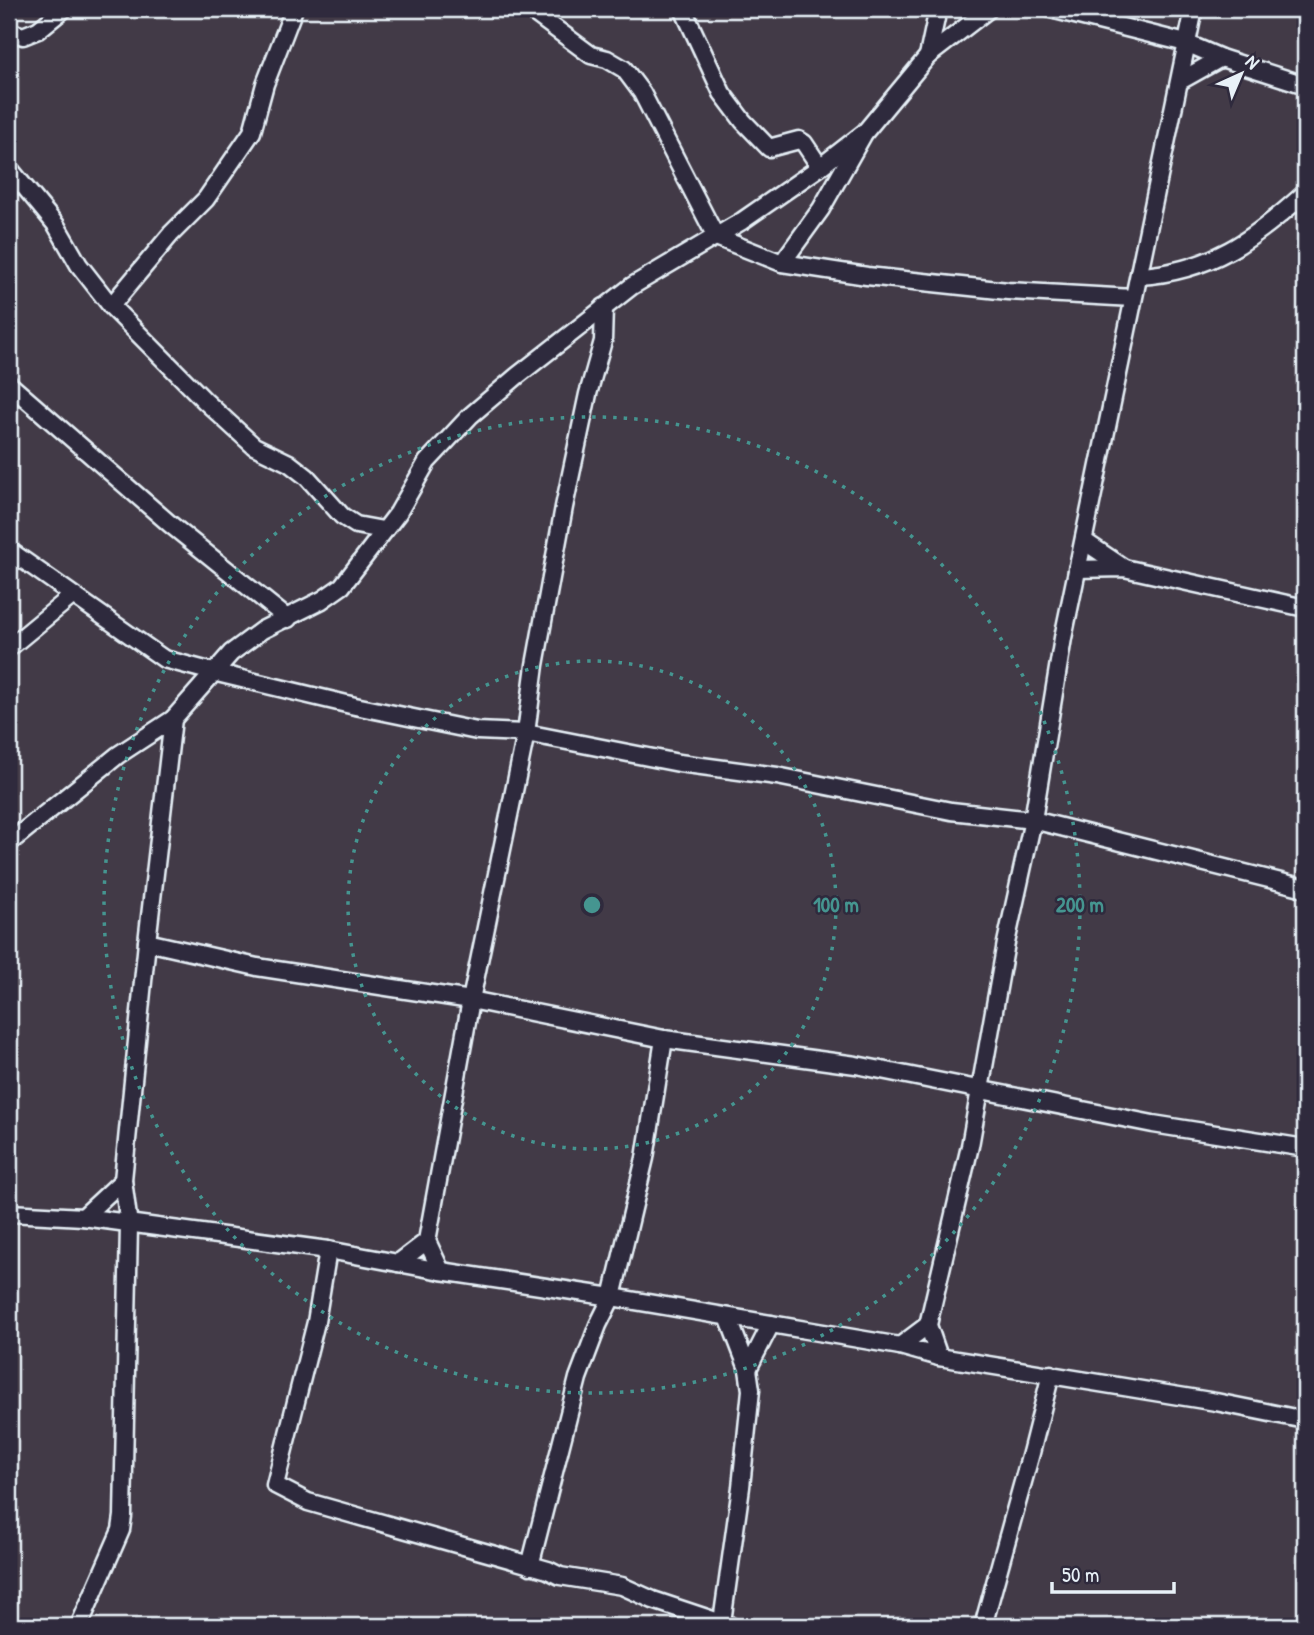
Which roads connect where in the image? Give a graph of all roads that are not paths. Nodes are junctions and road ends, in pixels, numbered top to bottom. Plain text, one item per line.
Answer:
1 (64, 9) edge
2 (293, 9) edge
3 (529, 9) edge
4 (683, 9) edge
5 (938, 9) edge
6 (989, 9) edge
7 (1051, 9) edge
8 (1194, 9) edge
9 (9, 31) edge
10 (1186, 43) junction
11 (928, 56) junction
12 (1221, 58) junction
13 (1180, 81) junction
14 (1305, 85) edge
15 (865, 132) junction
16 (820, 167) junction
17 (9, 168) edge
18 (1305, 193) edge
19 (716, 237) junction
20 (782, 263) junction
21 (1139, 276) junction
22 (1133, 298) junction
23 (111, 306) junction
24 (604, 307) junction
25 (9, 384) edge
26 (383, 530) junction
27 (1084, 541) junction
28 (9, 550) edge
29 (1124, 568) junction
30 (1077, 569) junction
31 (72, 596) junction
32 (1305, 608) edge
33 (288, 619) junction
34 (9, 648) edge
35 (213, 672) junction
36 (173, 719) junction
37 (526, 733) junction
38 (1033, 820) junction
39 (9, 843) edge
40 (1305, 888) edge
41 (147, 942) junction
42 (471, 1000) junction
43 (664, 1039) junction
44 (980, 1090) junction
45 (1305, 1147) edge
46 (123, 1180) junction
47 (9, 1213) edge
48 (83, 1217) junction
49 (129, 1225) junction
50 (427, 1241) junction
51 (328, 1250) junction
52 (398, 1264) junction
53 (441, 1271) junction
54 (612, 1297) junction
55 (728, 1317) junction
56 (771, 1324) junction
57 (928, 1325) junction
58 (900, 1346) junction
59 (939, 1357) junction
60 (748, 1369) junction
61 (1051, 1374) junction
62 (1305, 1420) edge
63 (530, 1566) junction
64 (727, 1624) edge
65 (79, 1626) edge
66 (983, 1626) edge

1 - 9 street
2 - 23 street
3 - 19 street
4 - 16 street
5 - 11 street
6 - 11 street
7 - 10 street
8 - 10 street
10 - 12 street
10 - 13 street
11 - 15 street
12 - 13 street
12 - 14 street
13 - 21 street
15 - 16 street
15 - 20 street
16 - 19 street
17 - 23 street
18 - 21 street
19 - 20 street
19 - 24 street
20 - 22 street
21 - 22 street
22 - 27 street
23 - 26 street
24 - 26 street
24 - 37 street
25 - 33 street
26 - 33 street
27 - 29 street
27 - 30 street
28 - 31 street
29 - 30 street
29 - 32 street
30 - 38 street
31 - 34 street
31 - 35 street
33 - 35 street
35 - 36 street
35 - 37 street
36 - 39 street
36 - 41 street
37 - 38 street
37 - 42 street
38 - 40 street
38 - 44 street
41 - 42 street
41 - 46 street
42 - 43 street
42 - 50 street
43 - 44 street
43 - 54 street
44 - 45 street
44 - 57 street
46 - 48 street
46 - 49 street
47 - 48 street
48 - 49 street
49 - 51 street
49 - 65 street
50 - 52 street
50 - 53 street
51 - 52 street
51 - 63 street
52 - 53 street
53 - 54 street
54 - 55 street
54 - 63 street
55 - 56 street
55 - 60 street
56 - 58 street
56 - 60 street
57 - 58 street
57 - 59 street
58 - 59 street
59 - 61 street
60 - 64 street
61 - 62 street
61 - 66 street
63 - 64 street

